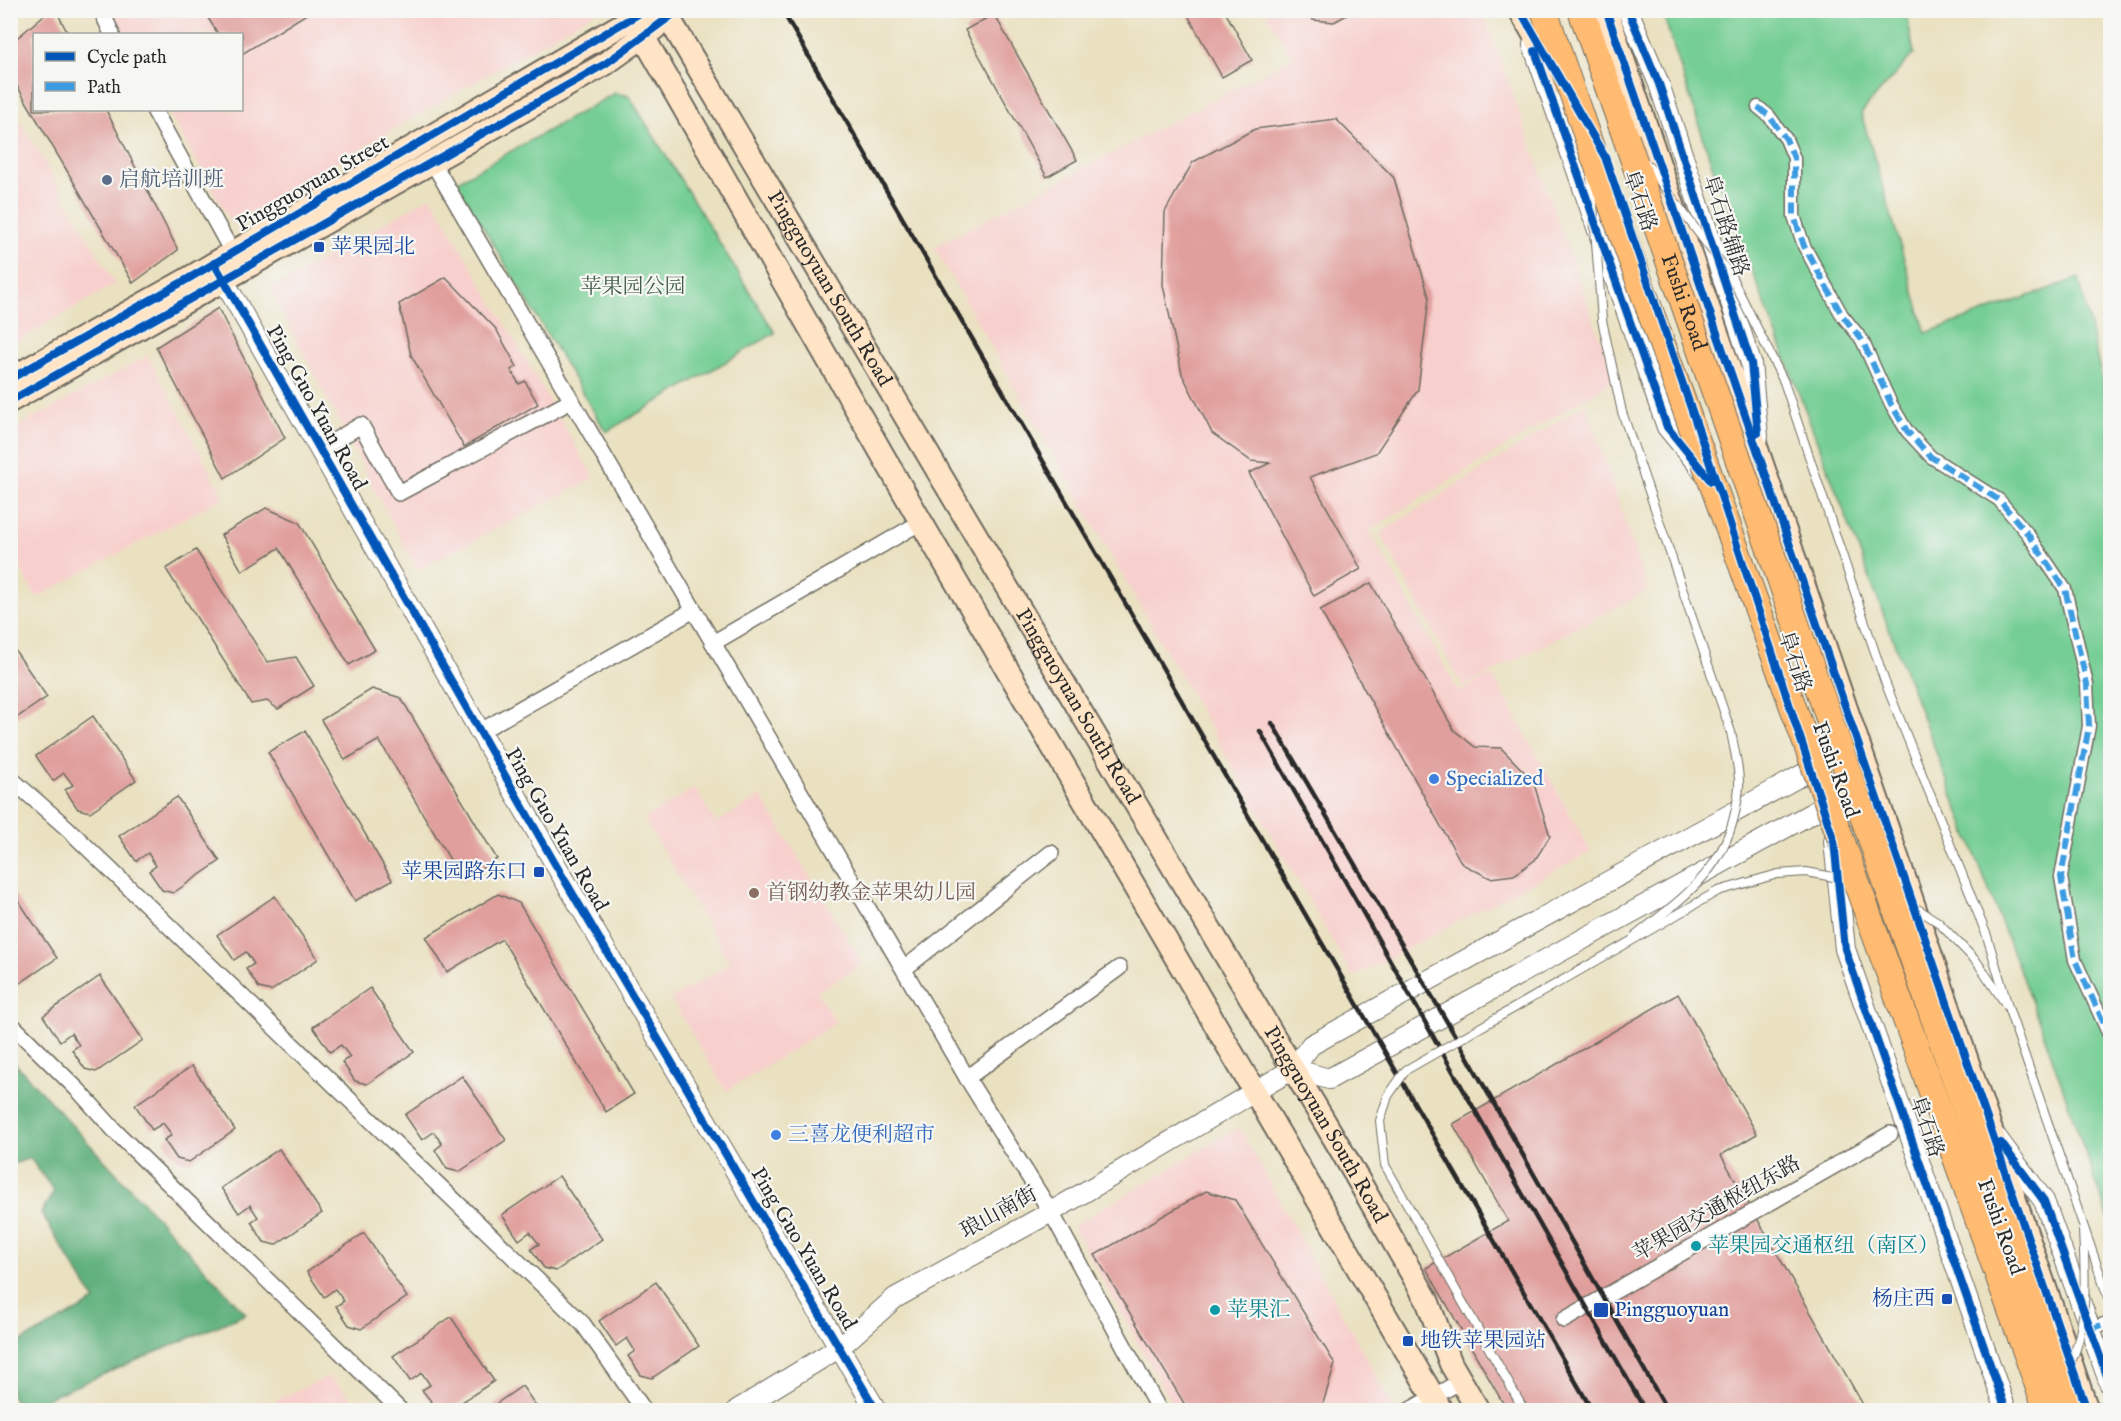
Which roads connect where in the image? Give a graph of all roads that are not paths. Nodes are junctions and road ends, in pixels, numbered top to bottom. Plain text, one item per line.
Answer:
1 (101, 10) edge
2 (1581, 10) edge
3 (1606, 10) edge
4 (1628, 10) edge
5 (670, 13) edge
6 (1529, 14) edge
7 (637, 19) edge
8 (112, 33) edge
9 (1758, 107) dead end
10 (153, 111) edge
11 (1626, 138) junction
12 (1588, 142) junction
13 (433, 163) junction
14 (224, 266) junction
15 (10, 379) edge
16 (10, 401) edge
17 (572, 402) junction
18 (319, 450) junction
19 (1761, 460) junction
20 (1719, 490) junction
21 (921, 522) junction
22 (694, 610) junction
23 (713, 643) junction
24 (479, 732) junction
25 (1811, 770) junction
26 (10, 778) edge
27 (1823, 807) junction
28 (1834, 841) junction
29 (1051, 853) dead end
30 (1868, 884) dead end
31 (1878, 888) dead end
32 (1615, 953) junction
33 (1119, 968) dead end
34 (904, 969) junction
35 (2009, 1010) junction
36 (10, 1023) edge
37 (2110, 1037) edge
38 (1293, 1069) junction
39 (967, 1078) junction
40 (1254, 1092) junction
41 (1992, 1131) junction
42 (1890, 1134) dead end
43 (1051, 1212) junction
44 (2083, 1221) junction
45 (2110, 1303) edge
46 (1564, 1320) dead end
47 (2110, 1322) edge
48 (2090, 1329) junction
49 (840, 1347) junction
50 (1461, 1381) junction
51 (2110, 1384) edge
52 (1438, 1404) edge
53 (400, 1410) edge
54 (644, 1410) edge
55 (737, 1410) edge
56 (876, 1410) edge
57 (1159, 1410) edge
58 (1410, 1410) edge
59 (1478, 1410) edge
60 (1524, 1410) edge
61 (2006, 1410) edge
62 (2036, 1410) edge
63 (2047, 1410) edge
64 (2071, 1410) edge
65 (2087, 1410) edge

1 - 8 street
2 - 11 highway, Fushi Road
3 - 19 main road, 阜石路
4 - 19 street, 阜石路辅路
5 - 7 main road
5 - 38 main road, Pingguoyuan South Road
6 - 12 highway, Fushi Road, bridge
6 - 20 main road, 阜石路
6 - 20 street
7 - 13 main road, Pingguoyuan Street
7 - 14 main road, Pingguoyuan Street
7 - 21 main road, Pingguoyuan South Road
9 - 37 street
10 - 14 street
11 - 35 lane, bridge
11 - 64 highway, Fushi Road, bridge
12 - 32 lane, bridge
12 - 63 highway, Fushi Road, bridge
13 - 14 main road, Pingguoyuan Street
13 - 17 street
14 - 15 main road, Pingguoyuan Street
14 - 16 main road, Pingguoyuan Street
14 - 18 street, Ping Guo Yuan Road
17 - 18 street
17 - 22 street
18 - 24 street, Ping Guo Yuan Road
19 - 41 main road, 阜石路
20 - 25 main road, 阜石路
21 - 23 street
21 - 40 main road, Pingguoyuan South Road
22 - 23 street
22 - 24 street
23 - 34 street
24 - 49 street, Ping Guo Yuan Road
25 - 27 main road, 阜石路
25 - 38 street
26 - 54 street
27 - 28 main road, 阜石路
27 - 38 street
28 - 61 street, 阜石路
28 - 62 main road, 阜石路
29 - 34 street
30 - 32 lane, bridge
31 - 35 lane, bridge
32 - 60 lane, bridge
33 - 39 street
34 - 39 street
35 - 44 lane, bridge
36 - 53 street
38 - 40 street, 琅山南街
38 - 50 main road, Pingguoyuan South Road
39 - 43 street
40 - 43 street, 琅山南街
40 - 52 main road, Pingguoyuan South Road
41 - 48 street
41 - 65 main road, 阜石路
42 - 46 street, 苹果园交通枢纽东路
43 - 49 street, 琅山南街
43 - 57 street
44 - 45 lane, bridge
44 - 62 lane, bridge
47 - 48 street
48 - 51 street
49 - 55 street, 琅山南街
49 - 56 street, Ping Guo Yuan Road
50 - 52 street
50 - 59 main road, Pingguoyuan South Road
52 - 58 street

